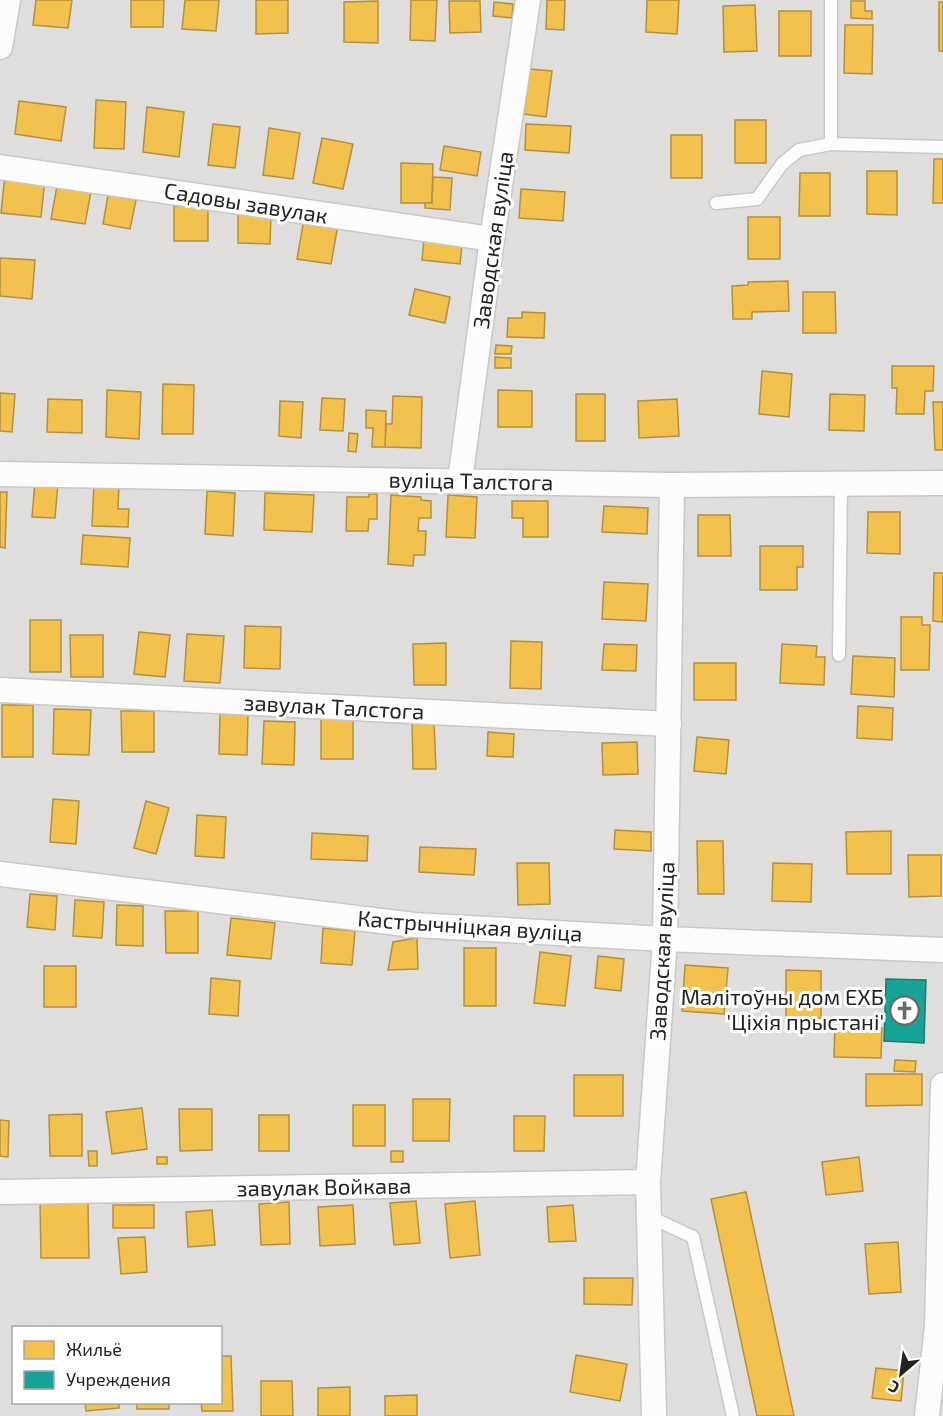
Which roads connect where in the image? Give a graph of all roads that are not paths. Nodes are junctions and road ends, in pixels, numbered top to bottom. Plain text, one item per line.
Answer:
1 (8, 0) edge
2 (528, 0) edge
3 (831, 0) edge
4 (0, 47) edge
5 (831, 144) junction
6 (943, 147) edge
7 (0, 167) edge
8 (716, 203) dead end
9 (492, 239) junction
10 (0, 474) edge
11 (460, 481) junction
12 (943, 483) edge
13 (841, 484) junction
14 (672, 485) junction
15 (839, 655) dead end
16 (0, 690) edge
17 (669, 724) junction
18 (0, 874) edge
19 (666, 939) junction
20 (943, 950) edge
21 (943, 1085) edge
22 (648, 1182) junction
23 (0, 1192) edge
24 (648, 1216) junction
25 (654, 1416) edge
26 (733, 1416) edge
27 (927, 1416) edge

1 - 4 street
2 - 9 street, Заводская вуліца
3 - 5 lane
5 - 6 lane
5 - 8 lane
7 - 9 street, Садовы завулак
9 - 11 street, Заводская вуліца
10 - 11 street, вуліца Талстога
11 - 14 street, вуліца Талстога
12 - 13 street, вуліца Талстога
13 - 14 street, вуліца Талстога
13 - 15 lane
14 - 17 street, Заводская вуліца
16 - 17 street, завулак Талстога
17 - 19 street, Заводская вуліца
18 - 19 street, Кастрычніцкая вуліца
19 - 20 street, Кастрычніцкая вуліца
19 - 22 street, Заводская вуліца
21 - 27 street
22 - 23 street, завулак Войкава
22 - 24 street, Заводская вуліца
24 - 25 street, Заводская вуліца
24 - 26 lane

